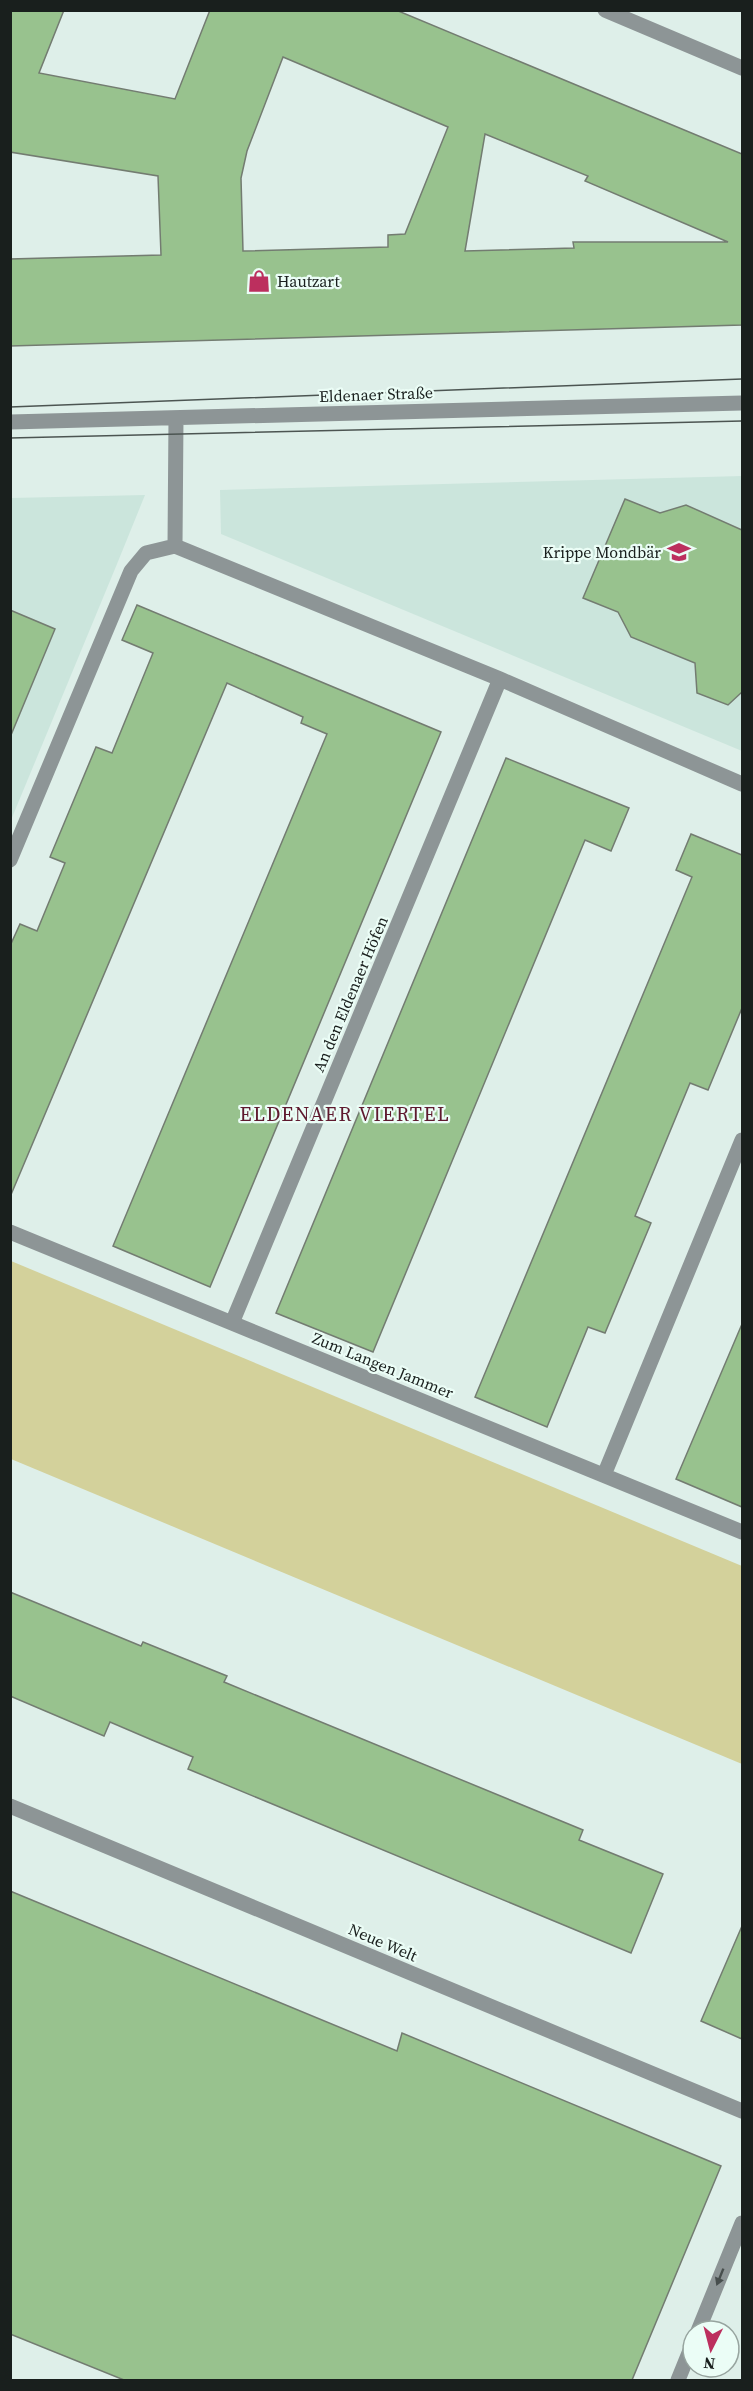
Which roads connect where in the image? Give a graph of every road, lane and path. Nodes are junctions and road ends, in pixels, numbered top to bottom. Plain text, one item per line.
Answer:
1 (605, 10) edge
2 (742, 68) edge
3 (742, 403) edge
4 (176, 418) junction
5 (10, 422) edge
6 (175, 546) junction
7 (500, 680) junction
8 (742, 784) edge
9 (10, 860) edge
10 (742, 1140) edge
11 (10, 1232) edge
12 (232, 1323) junction
13 (604, 1475) junction
14 (742, 1532) edge
15 (10, 1806) edge
16 (742, 2110) edge
17 (742, 2223) edge
18 (703, 2319) edge

1 - 2 street
3 - 4 street, Eldenaer Straße
4 - 5 street, Eldenaer Straße
4 - 6 street
6 - 7 street
6 - 9 street
7 - 8 street
7 - 12 street, An den Eldenaer Höfen
10 - 13 street
11 - 12 street, Zum Langen Jammer
12 - 13 street, Zum Langen Jammer
13 - 14 street, Zum Langen Jammer
15 - 16 street, Neue Welt
17 -> 18 street

